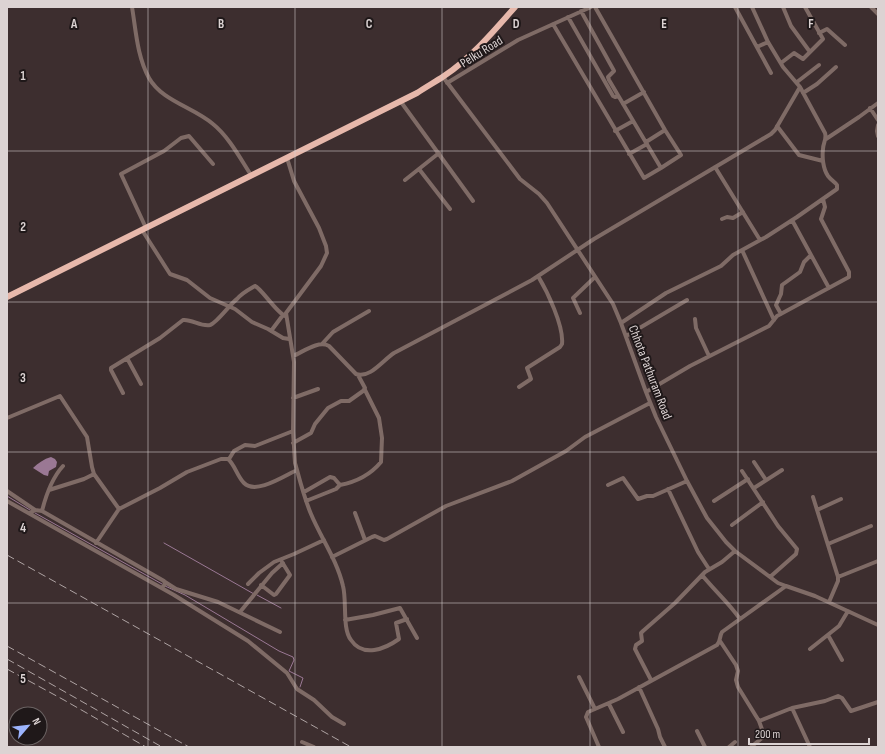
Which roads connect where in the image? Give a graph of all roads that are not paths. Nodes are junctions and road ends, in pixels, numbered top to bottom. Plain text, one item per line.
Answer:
1 (132, 7) edge
2 (515, 7) edge
3 (591, 7) edge
4 (595, 7) edge
5 (735, 7) edge
6 (752, 7) edge
7 (783, 7) edge
8 (804, 7) edge
9 (871, 7) edge
10 (581, 11) junction
11 (878, 14) edge
12 (568, 16) junction
13 (553, 24) junction
14 (819, 33) junction
15 (768, 42) junction
16 (845, 45) dead end
17 (757, 47) junction
18 (810, 52) junction
19 (781, 63) junction
20 (819, 65) dead end
21 (836, 67) dead end
22 (771, 72) dead end
23 (443, 77) junction
24 (796, 82) junction
25 (447, 83) junction
26 (800, 87) junction
27 (644, 92) junction
28 (803, 93) junction
29 (618, 96) junction
30 (401, 102) junction
31 (878, 103) edge
32 (623, 104) junction
33 (870, 108) junction
34 (633, 120) junction
35 (878, 120) edge
36 (878, 125) edge
37 (777, 126) junction
38 (665, 130) junction
39 (615, 131) junction
40 (878, 136) edge
41 (826, 139) junction
42 (646, 143) junction
43 (439, 153) junction
44 (629, 154) junction
45 (287, 158) junction
46 (823, 161) junction
47 (213, 164) dead end
48 (661, 168) junction
49 (715, 168) junction
50 (419, 169) junction
51 (251, 175) junction
52 (405, 180) dead end
53 (823, 199) junction
54 (473, 201) dead end
55 (450, 209) dead end
56 (743, 212) junction
57 (722, 219) dead end
58 (792, 220) junction
59 (144, 229) junction
60 (760, 240) junction
61 (578, 250) junction
62 (742, 250) junction
63 (811, 255) junction
64 (538, 276) junction
65 (595, 277) junction
66 (829, 288) junction
67 (7, 297) edge
68 (687, 300) dead end
69 (229, 306) junction
70 (370, 311) dead end
71 (580, 313) dead end
72 (781, 314) junction
73 (284, 316) junction
74 (695, 319) dead end
75 (774, 320) junction
76 (622, 323) junction
77 (271, 331) junction
78 (626, 336) junction
79 (289, 339) junction
80 (322, 344) junction
81 (293, 356) junction
82 (709, 356) junction
83 (127, 358) junction
84 (358, 375) junction
85 (141, 384) dead end
86 (519, 387) dead end
87 (318, 389) dead end
88 (365, 390) junction
89 (646, 392) junction
90 (123, 393) dead end
91 (293, 398) junction
92 (650, 403) junction
93 (7, 418) edge
94 (293, 431) junction
95 (293, 443) junction
96 (229, 459) junction
97 (754, 462) dead end
98 (64, 466) dead end
99 (297, 470) junction
100 (782, 470) dead end
101 (742, 471) dead end
102 (94, 474) junction
103 (748, 479) junction
104 (766, 480) junction
105 (687, 481) junction
106 (340, 485) junction
107 (608, 485) dead end
108 (754, 488) junction
109 (668, 489) junction
110 (49, 490) junction
111 (7, 491) edge
112 (304, 492) junction
113 (813, 497) dead end
114 (840, 499) dead end
115 (7, 501) edge
116 (306, 501) junction
117 (714, 501) dead end
118 (763, 502) junction
119 (119, 509) junction
120 (35, 510) junction
121 (817, 510) junction
122 (42, 511) junction
123 (30, 513) junction
124 (354, 513) dead end
125 (732, 525) dead end
126 (870, 526) dead end
127 (324, 540) junction
128 (365, 540) junction
129 (96, 543) junction
130 (828, 544) junction
131 (735, 551) junction
132 (332, 557) junction
133 (878, 561) edge
134 (282, 562) junction
135 (709, 569) junction
136 (702, 574) junction
137 (770, 577) junction
138 (838, 577) junction
139 (248, 584) dead end
140 (164, 585) junction
141 (261, 586) junction
142 (786, 586) junction
143 (829, 602) junction
144 (848, 611) junction
145 (240, 612) junction
146 (407, 619) junction
147 (740, 619) junction
148 (345, 620) junction
149 (878, 624) edge
150 (280, 632) dead end
151 (828, 635) junction
152 (417, 638) dead end
153 (720, 641) junction
154 (810, 649) dead end
155 (842, 660) dead end
156 (579, 677) dead end
157 (651, 680) junction
158 (639, 687) junction
159 (878, 702) edge
160 (609, 704) junction
161 (792, 708) junction
162 (595, 709) junction
163 (759, 721) junction
164 (344, 724) dead end
165 (697, 731) dead end
166 (623, 732) dead end
167 (302, 742) dead end
168 (735, 742) dead end
169 (314, 747) edge
170 (599, 747) edge
171 (665, 747) edge
172 (703, 747) edge
173 (729, 747) edge
174 (750, 747) edge
175 (810, 747) edge

1 - 51 street
2 - 23 highway
3 - 10 street, Pelku Road
4 - 27 street
5 - 17 street
6 - 15 street
7 - 18 street
8 - 14 street
9 - 11 street
10 - 12 street, Pelku Road
10 - 29 street
12 - 13 street, Pelku Road
12 - 29 street
13 - 25 street, Pelku Road
13 - 39 street
14 - 16 street
14 - 18 street
15 - 17 street
15 - 19 street
17 - 22 street
18 - 19 street
19 - 24 street
20 - 24 street
21 - 28 street
23 - 25 street, Chhota Pathuram Road
23 - 30 highway
24 - 26 street
25 - 61 street, Chhota Pathuram Road
26 - 28 street
26 - 37 street
27 - 32 street
27 - 38 street
28 - 41 street
29 - 32 street
30 - 43 street
30 - 45 highway
31 - 33 street
32 - 34 street
33 - 35 street
33 - 41 street
34 - 39 street
34 - 42 street
36 - 40 street
37 - 46 street
37 - 49 street
38 - 42 street
38 - 48 street
39 - 44 street
41 - 46 street
42 - 44 street
42 - 48 street
43 - 50 street
43 - 54 street
44 - 48 street
45 - 51 highway
45 - 73 street
46 - 53 street
47 - 59 street
49 - 56 street
49 - 61 street
50 - 52 street
50 - 55 street
51 - 59 highway
53 - 58 street
53 - 66 street
56 - 57 street
56 - 60 street
58 - 60 street
58 - 63 street
59 - 67 highway
59 - 69 street
60 - 62 street
61 - 64 street
61 - 65 street, Chhota Pathuram Road
62 - 75 street
62 - 76 street
63 - 66 street
63 - 72 street
64 - 84 street
64 - 86 street
65 - 71 street
65 - 76 street, Chhota Pathuram Road
66 - 72 street
68 - 78 street
69 - 73 street
69 - 77 street
69 - 83 street
70 - 80 street
72 - 75 street
73 - 77 street
73 - 79 street
74 - 82 street
75 - 82 street
76 - 78 street, Chhota Pathuram Road
77 - 79 street
78 - 89 street, Chhota Pathuram Road
79 - 81 street
80 - 81 street
80 - 84 street
81 - 91 street
82 - 89 street
83 - 85 street
83 - 90 street
84 - 88 street
87 - 91 street
88 - 95 street
88 - 106 street
89 - 92 street, Chhota Pathuram Road
91 - 94 street
92 - 105 street, Chhota Pathuram Road
92 - 128 street
93 - 102 street
94 - 95 street
94 - 96 street
95 - 99 street
96 - 99 street
96 - 119 street
97 - 104 street
98 - 110 street
99 - 112 street
100 - 104 street
101 - 103 street
102 - 110 street
102 - 119 street
103 - 108 street
103 - 117 street
104 - 108 street
105 - 109 street
105 - 131 street, Chhota Pathuram Road
106 - 112 street
106 - 116 street
107 - 109 street
108 - 118 street
109 - 135 street
110 - 122 street
111 - 120 street
112 - 116 street
113 - 121 street
114 - 121 street
115 - 123 street
116 - 127 street
118 - 125 street
118 - 137 street
119 - 129 street
120 - 122 street
120 - 123 street
121 - 130 street
122 - 129 street
123 - 140 street
124 - 128 street
126 - 130 street
127 - 132 street
127 - 134 street
128 - 132 street
129 - 140 street
130 - 138 street
131 - 135 street
131 - 137 street, Chhota Pathuram Road
132 - 148 street
133 - 138 street
134 - 139 street
134 - 141 street
134 - 141 street
135 - 136 street
136 - 147 street
136 - 157 street
137 - 142 street, Chhota Pathuram Road
138 - 143 street
140 - 145 street
140 - 164 street
141 - 145 street
142 - 143 street, Chhota Pathuram Road
142 - 147 street
143 - 144 street, Chhota Pathuram Road
144 - 149 street, Chhota Pathuram Road
144 - 151 street
145 - 150 street
146 - 148 street
146 - 148 street
146 - 152 street
147 - 153 street
151 - 154 street
151 - 155 street
153 - 157 street
153 - 163 street
156 - 162 street
157 - 158 street
158 - 160 street
158 - 171 street
159 - 161 street
160 - 162 street
160 - 166 street
161 - 163 street
161 - 175 street
162 - 170 street
163 - 174 street
165 - 172 street
167 - 169 street
168 - 173 street

